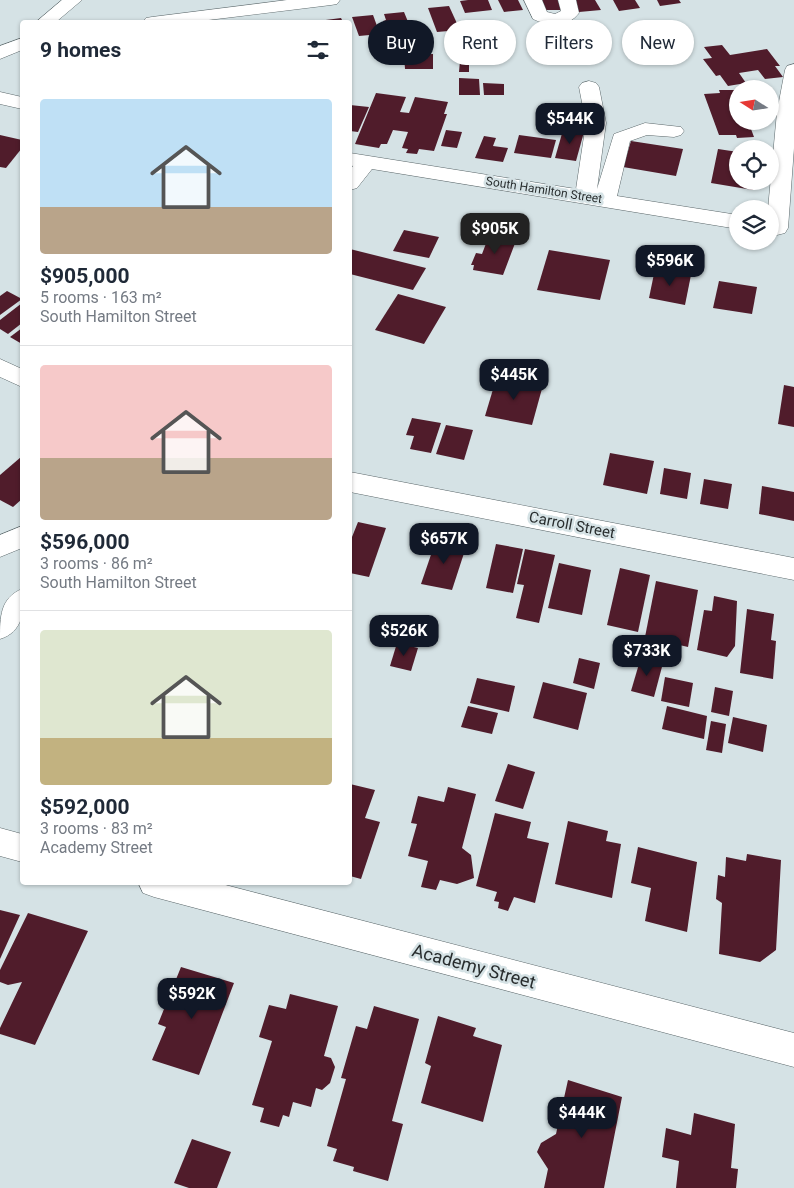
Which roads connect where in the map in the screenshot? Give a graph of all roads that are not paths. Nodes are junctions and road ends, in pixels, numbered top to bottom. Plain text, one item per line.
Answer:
1 (332, 0) edge
2 (533, 0) edge
3 (567, 0) edge
4 (70, 1) edge
5 (48, 20) edge
6 (168, 20) edge
7 (20, 45) edge
8 (0, 52) edge
9 (794, 70) edge
10 (589, 87) dead end
11 (0, 98) edge
12 (20, 103) edge
13 (674, 131) dead end
14 (359, 160) edge
15 (352, 179) edge
16 (595, 199) junction
17 (729, 221) edge
18 (780, 229) edge
19 (0, 366) edge
20 (20, 379) edge
21 (352, 482) edge
22 (20, 537) edge
23 (0, 547) edge
24 (794, 569) edge
25 (20, 603) edge
26 (0, 628) edge
27 (0, 842) edge
28 (20, 847) edge
29 (165, 885) edge
30 (794, 1050) edge

1 - 6 street
2 - 3 street
4 - 5 street
7 - 8 street
9 - 18 street
10 - 16 street
11 - 12 street
13 - 16 street
14 - 15 street
14 - 16 street, South Hamilton Street
16 - 17 street, South Hamilton Street
19 - 20 street
21 - 24 street, Carroll Street
22 - 23 street
25 - 26 street
27 - 28 street
29 - 30 street, Academy Street

